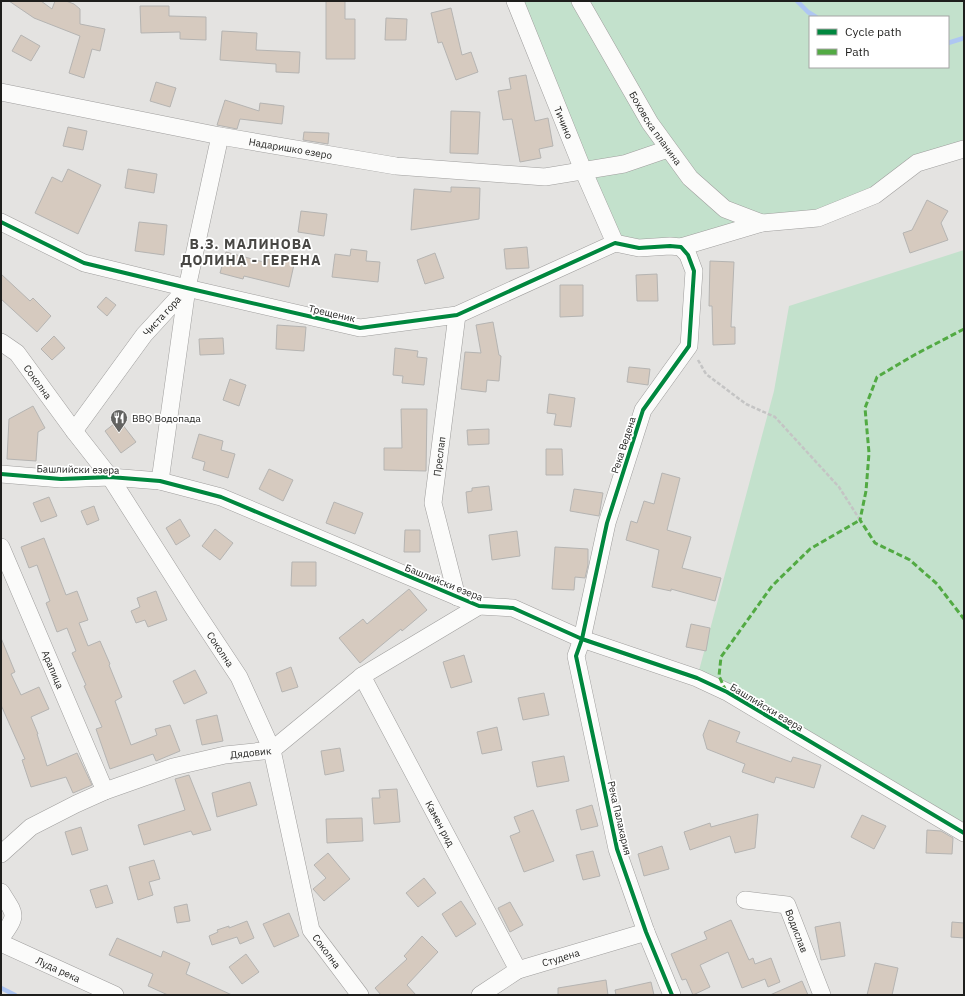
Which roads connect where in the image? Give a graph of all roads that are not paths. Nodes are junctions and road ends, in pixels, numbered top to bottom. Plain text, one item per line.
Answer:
1 (515, 1) edge
2 (580, 1) edge
3 (1, 92) edge
4 (220, 136) junction
5 (668, 149) junction
6 (964, 149) edge
7 (583, 170) junction
8 (1, 222) edge
9 (762, 224) junction
10 (615, 243) junction
11 (681, 247) junction
12 (187, 288) junction
13 (458, 315) junction
14 (1, 342) edge
15 (74, 431) junction
16 (1, 474) edge
17 (110, 477) junction
18 (160, 481) junction
19 (1, 547) edge
20 (457, 596) junction
21 (478, 606) junction
22 (582, 639) junction
23 (362, 676) junction
24 (272, 750) junction
25 (105, 791) junction
26 (964, 833) edge
27 (1, 854) edge
28 (1, 892) edge
29 (745, 900) dead end
30 (646, 932) junction
31 (1, 938) edge
32 (1, 942) edge
33 (518, 970) junction
34 (115, 995) edge
35 (360, 995) edge
36 (480, 995) edge
37 (672, 995) edge
38 (822, 995) edge

1 - 7 street, Тичино
2 - 5 street, Боховска планина
3 - 4 street, Надаришко езеро
4 - 7 street, Надаришко езеро
4 - 12 street, Чиста гора
5 - 7 street, Надаришко езеро
5 - 9 street, Боховска планина
6 - 9 street
7 - 10 street, Тичино
8 - 12 street, Трещеник
9 - 11 street
10 - 11 street
10 - 13 street, Трещеник
11 - 22 street, Река Ведена
12 - 13 street, Трещеник
12 - 15 street, Чиста гора
12 - 18 street
13 - 20 street, Преслап
14 - 15 street, Соколна
15 - 17 street, Соколна
16 - 17 street, Башлийски езера
17 - 18 street, Башлийски езера
17 - 24 street, Соколна
18 - 20 street, Башлийски езера
19 - 25 street, Арапица
20 - 21 street, Башлийски езера
21 - 22 street, Башлийски езера
21 - 23 street, Дядовик
22 - 26 street, Башлийски езера
22 - 30 street, Река Палакария
23 - 24 street, Дядовик
23 - 33 street, Камен рид
24 - 25 street, Дядовик
24 - 35 street, Соколна
25 - 27 street, Дядовик
28 - 31 street
29 - 38 street, Водислав
30 - 33 street, Студена
30 - 37 street, Река Палакария
32 - 34 street, Луда река
33 - 36 street, Студена

